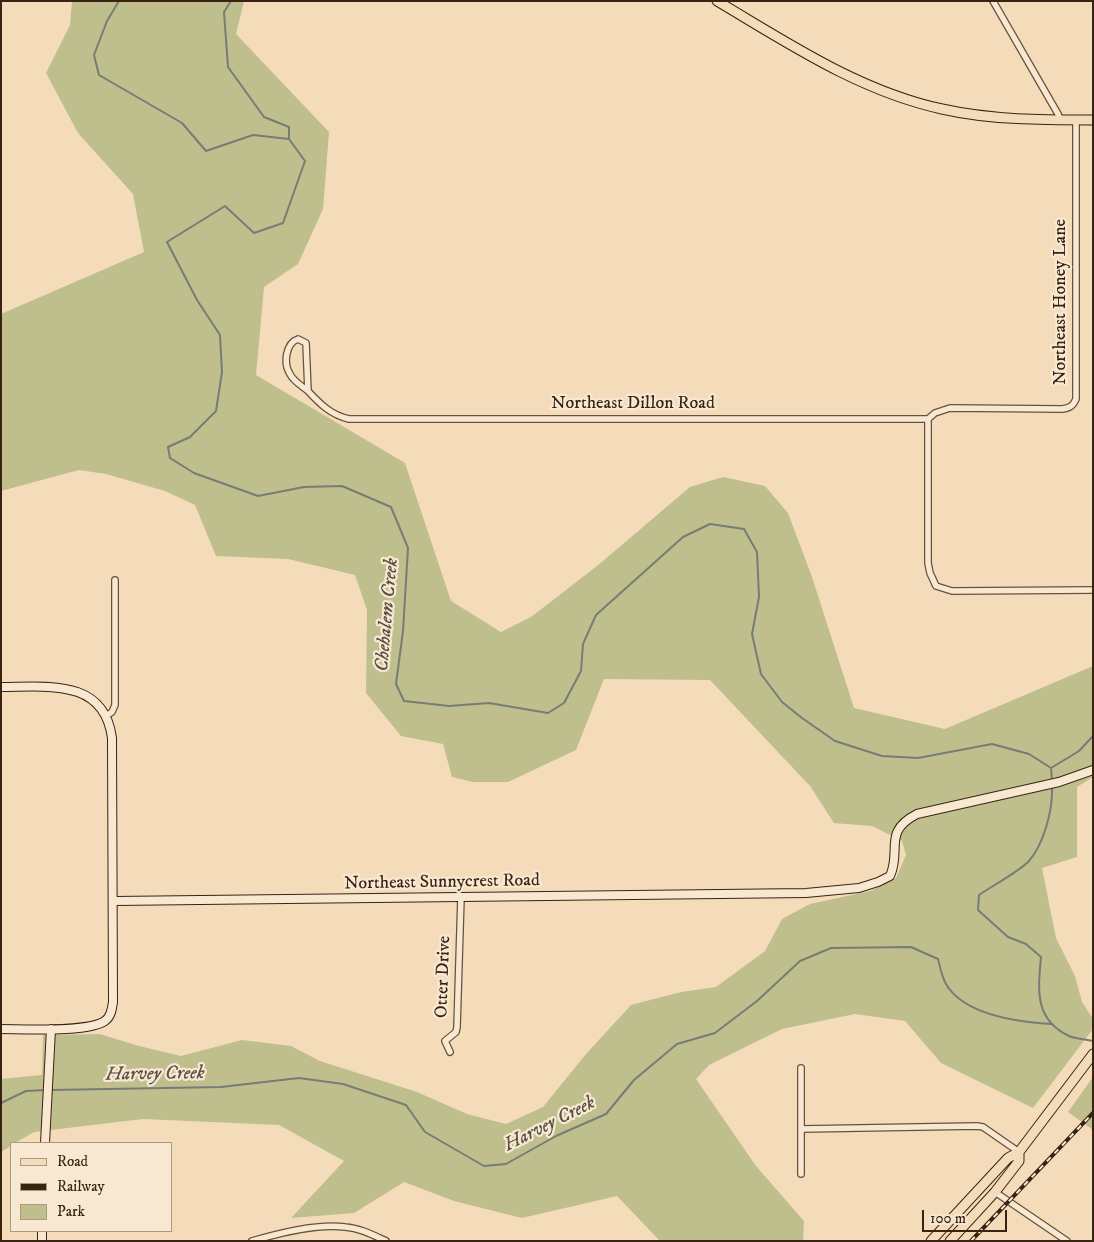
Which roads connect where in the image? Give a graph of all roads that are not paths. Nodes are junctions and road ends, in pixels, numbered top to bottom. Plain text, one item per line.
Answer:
1 (717, 1) edge
2 (993, 1) edge
3 (1060, 119) junction
4 (1076, 120) junction
5 (1093, 120) edge
6 (308, 391) junction
7 (928, 420) junction
8 (115, 580) dead end
9 (1093, 590) edge
10 (1, 687) edge
11 (106, 716) junction
12 (1093, 770) edge
13 (461, 897) junction
14 (114, 901) junction
15 (1, 1029) edge
16 (51, 1029) junction
17 (450, 1052) dead end
18 (1093, 1054) edge
19 (801, 1068) dead end
20 (801, 1128) junction
21 (45, 1142) edge
22 (1019, 1152) junction
23 (801, 1174) dead end
24 (995, 1192) junction
25 (252, 1241) edge
26 (386, 1241) edge
27 (931, 1241) edge
28 (950, 1241) edge
29 (1067, 1241) edge

1 - 3 main road
2 - 3 street
3 - 4 main road
4 - 5 main road
4 - 7 street, Northeast Honey Lane
6 - 6 street
6 - 7 street, Northeast Dillon Road
7 - 9 street
8 - 11 street
10 - 11 street
11 - 14 street
12 - 13 street, Northeast Sunnycrest Road
13 - 14 street, Northeast Sunnycrest Road
13 - 17 street, Otter Drive
14 - 16 street
15 - 16 street
16 - 21 street
18 - 22 main road
19 - 20 street
20 - 22 street
20 - 23 street
22 - 24 main road
22 - 27 main road
24 - 28 main road
24 - 29 street
25 - 26 street

